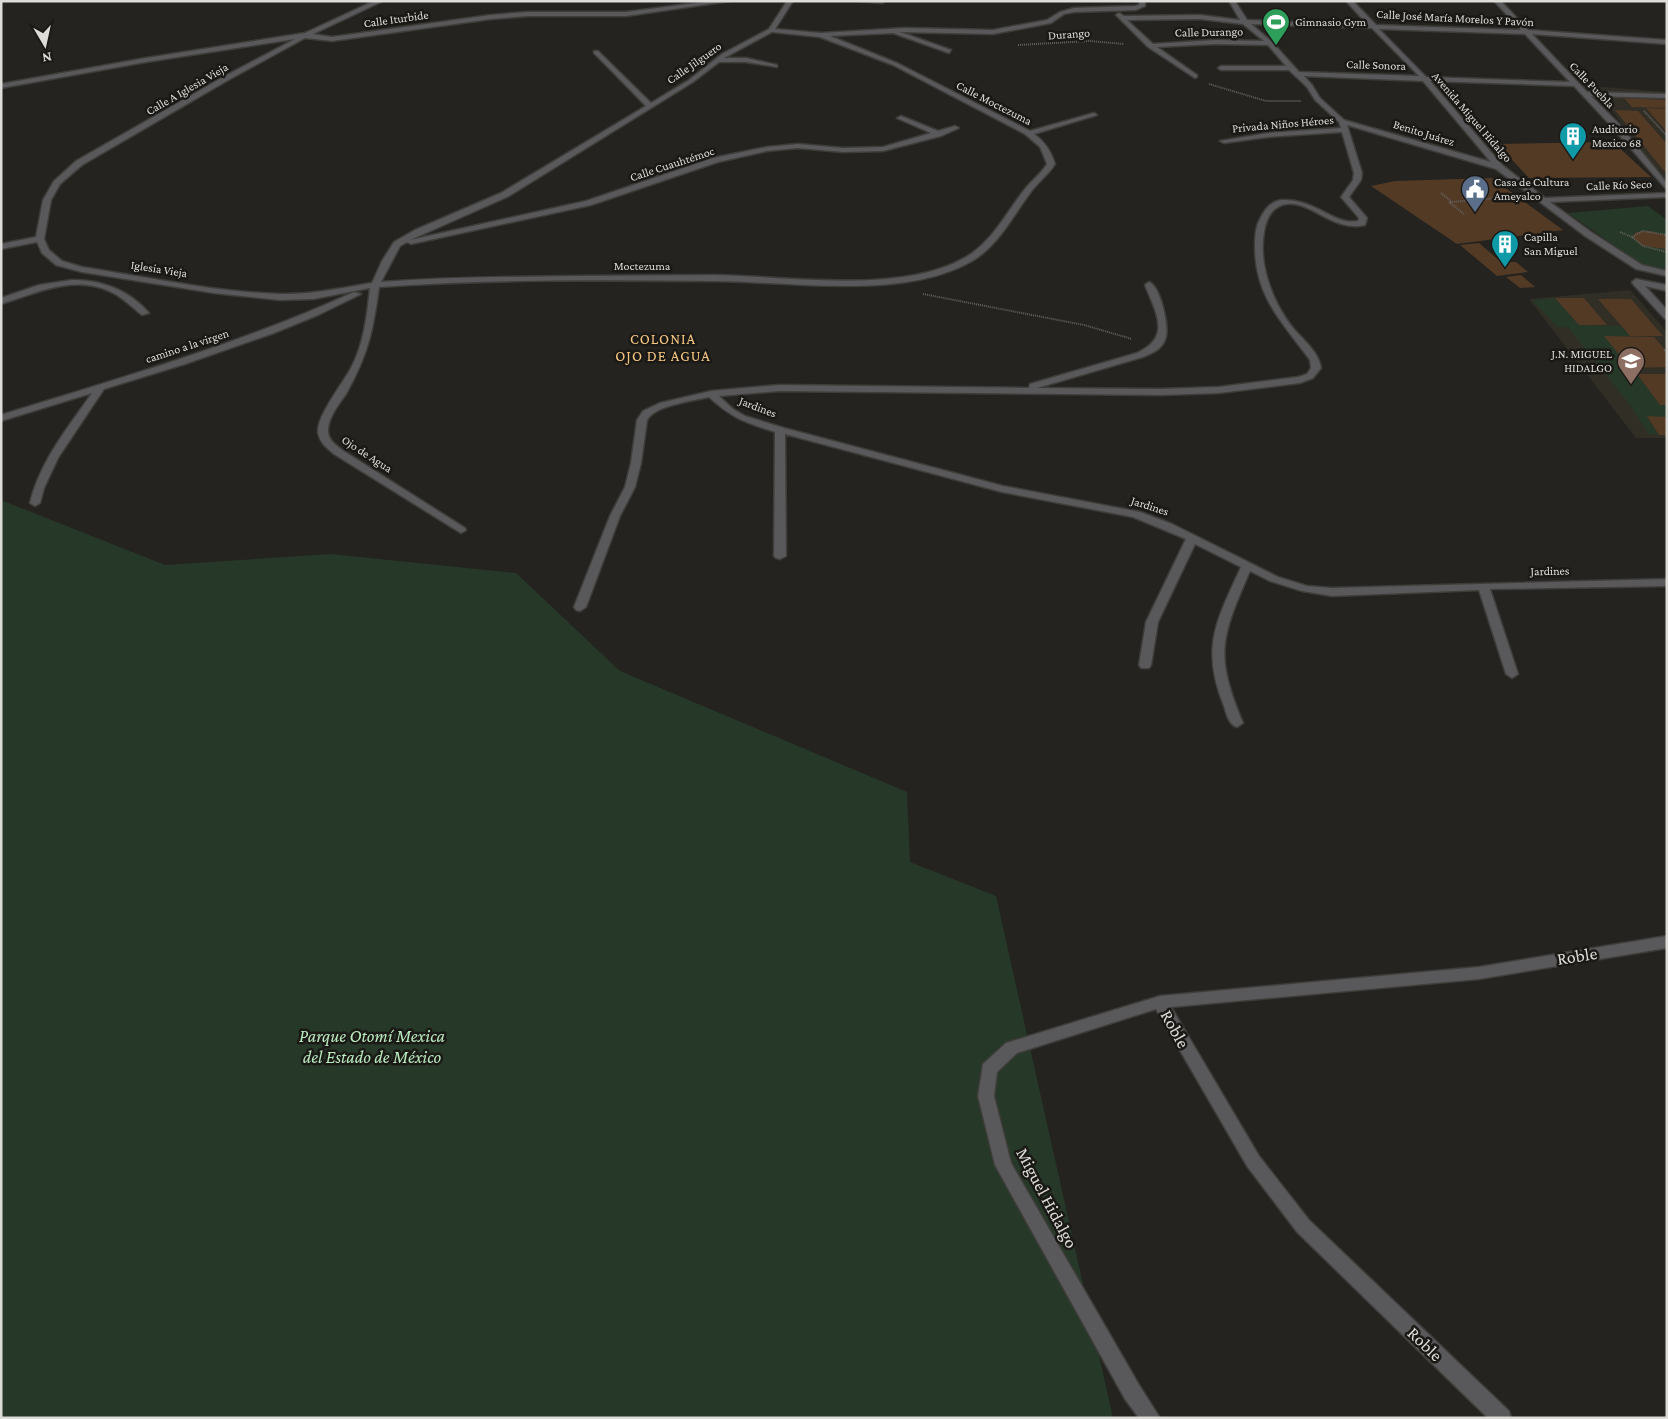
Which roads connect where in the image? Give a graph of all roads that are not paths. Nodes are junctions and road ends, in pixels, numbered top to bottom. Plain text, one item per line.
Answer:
1 (380, 1) edge
2 (728, 1) edge
3 (790, 1) edge
4 (861, 1) edge
5 (882, 1) edge
6 (1142, 1) edge
7 (1232, 1) edge
8 (1349, 1) edge
9 (1497, 1) edge
10 (1114, 9) junction
11 (1122, 18) junction
12 (1245, 22) junction
13 (1375, 26) junction
14 (771, 30) junction
15 (889, 30) junction
16 (1526, 32) junction
17 (306, 35) junction
18 (821, 35) junction
19 (1667, 42) edge
20 (1270, 43) junction
21 (1150, 46) junction
22 (949, 51) dead end
23 (596, 52) dead end
24 (717, 60) junction
25 (775, 66) dead end
26 (1221, 68) dead end
27 (1294, 71) junction
28 (1195, 76) dead end
29 (1424, 78) junction
30 (1574, 84) junction
31 (1, 86) edge
32 (1584, 94) junction
33 (1667, 96) edge
34 (650, 106) junction
35 (1094, 114) dead end
36 (901, 118) dead end
37 (1342, 121) junction
38 (955, 128) dead end
39 (1345, 130) junction
40 (1029, 133) junction
41 (938, 134) junction
42 (1224, 141) dead end
43 (1499, 167) junction
44 (1667, 188) edge
45 (1667, 195) edge
46 (1543, 200) junction
47 (40, 239) junction
48 (398, 244) junction
49 (1, 247) edge
50 (1639, 267) junction
51 (1667, 274) edge
52 (908, 279) joint
53 (1636, 282) junction
54 (375, 285) junction
55 (1148, 285) dead end
56 (1667, 288) edge
57 (1, 301) edge
58 (145, 313) dead end
59 (1667, 316) edge
60 (102, 386) junction
61 (1019, 390) junction
62 (711, 394) junction
63 (1, 418) edge
64 (780, 430) junction
65 (35, 502) dead end
66 (461, 530) dead end
67 (1192, 538) junction
68 (780, 556) dead end
69 (1247, 565) junction
70 (1667, 582) edge
71 (1484, 586) junction
72 (580, 607) dead end
73 (1145, 666) dead end
74 (1512, 674) dead end
75 (1238, 723) dead end
76 (1667, 942) edge
77 (1160, 1002) junction
78 (1151, 1418) edge
79 (1502, 1418) edge

1 - 17 street
2 - 17 street, Calle Iturbide
3 - 14 street
4 - 5 street
6 - 10 street
7 - 12 street
8 - 13 street, Avenida Miguel Hidalgo
9 - 16 street, Calle Puebla
10 - 11 street
10 - 15 street
11 - 12 street, Calle José María Morelos Y Pavón
11 - 21 street
12 - 13 street, Calle José María Morelos Y Pavón
12 - 20 street
13 - 16 street, Calle José María Morelos Y Pavón
13 - 29 street, Avenida Miguel Hidalgo
14 - 18 street
14 - 24 street, Calle Jilguero
15 - 18 street
15 - 22 street
16 - 19 street, Calle José María Morelos Y Pavón
16 - 30 street, Calle Puebla
17 - 31 street
17 - 47 street, Calle A Iglesia Vieja
18 - 40 street, Calle Moctezuma
20 - 21 street, Calle Durango
20 - 27 street
21 - 28 street
23 - 34 street
24 - 25 street
24 - 34 street, Calle Jilguero
26 - 27 street, Calle Sonora
27 - 29 street, Calle Sonora
27 - 37 street
29 - 30 street, Calle Sonora
29 - 43 street, Avenida Miguel Hidalgo
30 - 32 street, Calle Puebla
32 - 33 street
32 - 44 street, Calle Puebla
34 - 48 street, Calle Jilguero
35 - 40 street
36 - 41 street
37 - 39 street
37 - 43 street, Benito Juárez
38 - 41 street, Calle Cuauhtémoc
39 - 42 street, Privada Niños Héroes
39 - 61 street, Jardines
40 - 52 street, Calle Moctezuma
41 - 48 street, Calle Cuauhtémoc
43 - 46 street, Avenida Miguel Hidalgo
45 - 46 street, Calle Río Seco
46 - 50 street, Avenida Miguel Hidalgo
47 - 49 street
47 - 54 street, Iglesia Vieja
48 - 54 street, Calle Jilguero
50 - 51 street, Avenida Miguel Hidalgo
50 - 53 street
52 - 54 street, Moctezuma
53 - 56 street
53 - 59 street
54 - 60 street, camino a la virgen
54 - 66 street, Ojo de Agua
55 - 61 street
57 - 58 street
60 - 63 street, camino a la virgen
60 - 65 street
61 - 62 street, Jardines
62 - 64 street, Jardines
62 - 72 street
64 - 67 street, Jardines
64 - 68 street
67 - 69 street, Jardines
67 - 73 street
69 - 71 street, Jardines
69 - 75 street
70 - 71 street, Jardines
71 - 74 street
76 - 77 street, Roble
77 - 78 street, Miguel Hidalgo
77 - 79 street, Roble

